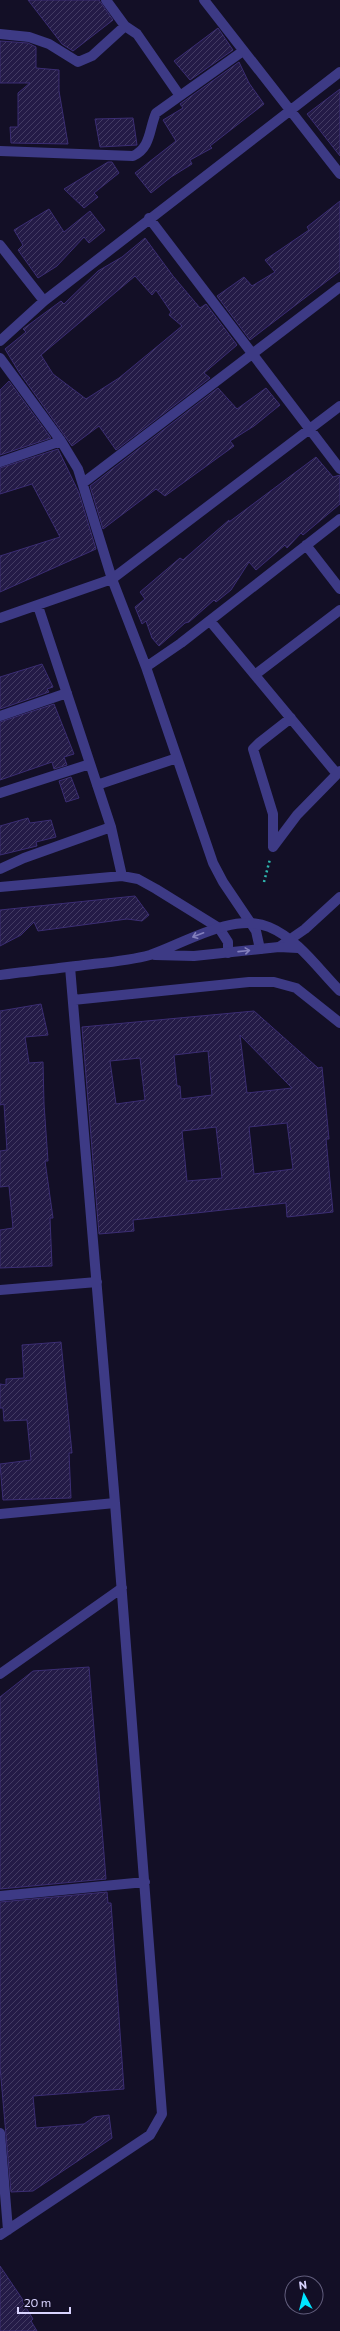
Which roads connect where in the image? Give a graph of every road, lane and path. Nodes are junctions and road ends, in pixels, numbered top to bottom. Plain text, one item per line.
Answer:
1 (106, 0) edge
2 (204, 0) edge
3 (125, 26) junction
4 (1, 32) edge
5 (243, 51) junction
6 (340, 72) edge
7 (180, 96) junction
8 (291, 110) junction
9 (0, 151) edge
10 (340, 174) edge
11 (149, 218) junction
12 (0, 245) edge
13 (340, 287) edge
14 (44, 301) junction
15 (0, 341) edge
16 (251, 353) junction
17 (0, 358) edge
18 (340, 406) edge
19 (309, 430) junction
20 (61, 441) junction
21 (0, 462) edge
22 (340, 469) edge
23 (83, 483) junction
24 (340, 519) edge
25 (306, 545) junction
26 (112, 578) junction
27 (340, 589) edge
28 (38, 606) junction
29 (340, 610) edge
30 (0, 618) edge
31 (210, 621) junction
32 (146, 667) junction
33 (256, 674) junction
34 (67, 693) junction
35 (0, 716) edge
36 (291, 718) junction
37 (177, 758) junction
38 (90, 764) junction
39 (339, 773) edge
40 (97, 785) junction
41 (0, 794) edge
42 (111, 827) junction
43 (273, 847) junction
44 (0, 869) edge
45 (122, 876) junction
46 (264, 882) dead end
47 (0, 887) edge
48 (340, 897) edge
49 (252, 923) junction
50 (219, 928) junction
51 (288, 939) junction
52 (279, 946) junction
53 (299, 948) junction
54 (260, 949) junction
55 (228, 953) junction
56 (149, 955) junction
57 (70, 967) junction
58 (0, 975) edge
59 (340, 992) edge
60 (73, 1000) junction
61 (340, 1023) edge
62 (97, 1282) junction
63 (0, 1290) edge
64 (115, 1503) junction
65 (0, 1514) edge
66 (122, 1588) junction
67 (0, 1674) edge
68 (145, 1882) junction
69 (0, 1896) edge
70 (0, 2133) edge
71 (4, 2233) edge

1 - 3 street
2 - 5 street
3 - 4 street
3 - 7 street
5 - 7 street
5 - 8 street
6 - 8 street
7 - 9 street
8 - 10 street
8 - 11 street
11 - 14 street
11 - 16 street
12 - 14 street
13 - 16 street
14 - 15 street
16 - 19 street
16 - 23 street
17 - 20 street
18 - 19 street
19 - 22 street
19 - 26 street
20 - 21 street
20 - 23 street
23 - 26 street
24 - 25 street
25 - 27 street
25 - 31 street
26 - 28 street
26 - 32 street
28 - 30 street
28 - 34 street
29 - 33 street
31 - 32 street
31 - 33 street
32 - 37 street
33 - 36 street
34 - 35 street
34 - 38 street
36 - 39 street
36 - 43 street
37 - 40 street
37 - 49 street
38 - 40 street
38 - 41 street
39 - 43 street
40 - 42 street
42 - 44 street
42 - 45 street
43 - 46 path
45 - 47 street
45 - 50 street
48 - 51 street
49 - 50 street
49 - 51 street
49 - 54 street
50 - 55 street
50 -> 56 street
51 - 52 street
51 - 53 street
52 - 53 street
52 - 54 street
53 - 59 street
55 -> 54 street
55 - 56 street
56 - 57 street
57 - 58 street
57 - 60 street
60 - 61 street
60 - 62 street
62 - 63 street
62 - 64 street
64 - 65 street
64 - 66 street
66 - 67 street
66 - 68 street
68 - 69 street
68 - 71 street
70 - 71 street

